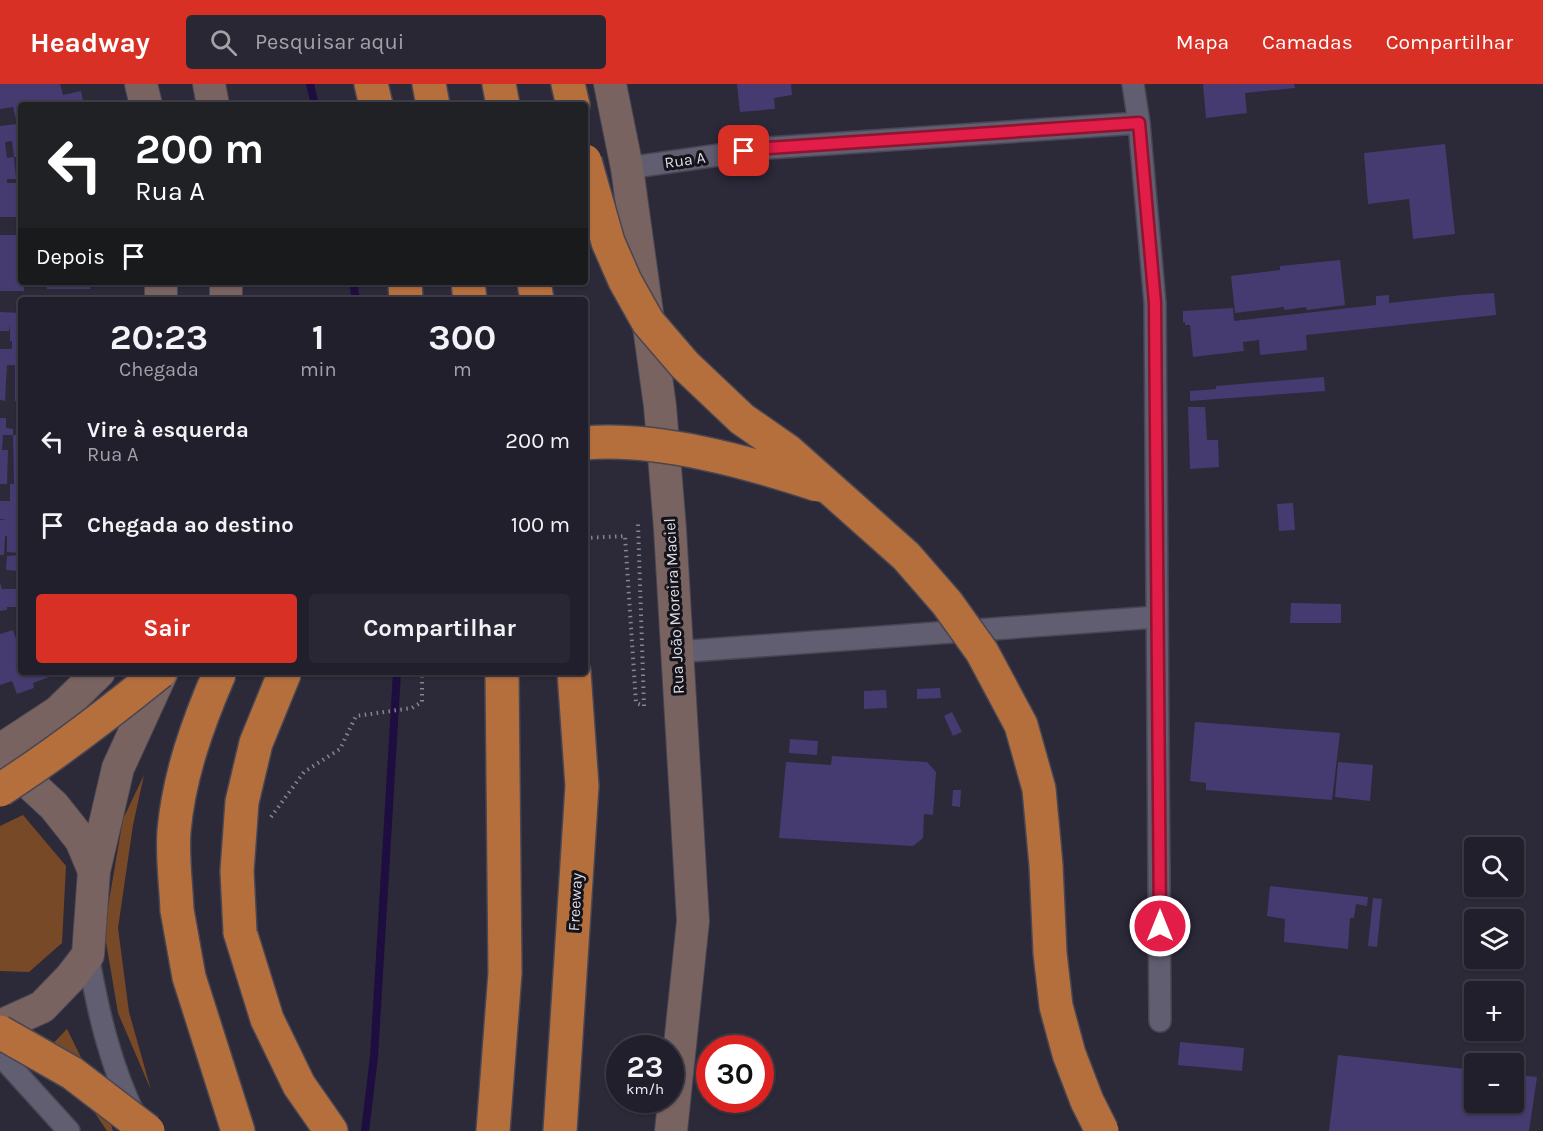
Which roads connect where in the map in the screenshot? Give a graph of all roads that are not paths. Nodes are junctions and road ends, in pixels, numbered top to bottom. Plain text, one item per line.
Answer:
1 (141, 84) edge
2 (209, 84) edge
3 (371, 84) edge
4 (429, 84) edge
5 (499, 84) edge
6 (568, 84) edge
7 (610, 84) edge
8 (1133, 84) edge
9 (145, 102) edge
10 (212, 102) edge
11 (375, 102) edge
12 (433, 102) edge
13 (502, 102) edge
14 (572, 102) edge
15 (1139, 123) junction
16 (627, 168) junction
17 (588, 172) edge
18 (588, 443) edge
19 (828, 488) junction
20 (1157, 617) junction
21 (676, 652) junction
22 (96, 675) edge
23 (157, 675) edge
24 (160, 675) edge
25 (219, 675) edge
26 (284, 675) edge
27 (502, 675) edge
28 (574, 675) edge
29 (0, 750) edge
30 (0, 771) edge
31 (0, 790) edge
32 (94, 871) junction
33 (88, 955) junction
34 (1160, 1020) dead end
35 (0, 1026) edge
36 (0, 1032) edge
37 (0, 1055) edge
38 (69, 1131) edge
39 (142, 1131) edge
40 (148, 1131) edge
41 (238, 1131) edge
42 (331, 1131) edge
43 (493, 1131) edge
44 (560, 1131) edge
45 (670, 1131) edge
46 (1102, 1131) edge

1 - 9 street
2 - 10 street
3 - 11 highway
4 - 12 highway
5 - 13 highway
6 - 14 highway
7 - 16 street, Rua João Moreira Maciel
8 - 15 street
15 - 16 street, Rua A
15 - 20 street
16 - 21 street, Rua João Moreira Maciel
17 - 19 highway, bridge
18 - 19 highway, bridge
19 - 46 highway, bridge
20 - 21 street
20 - 34 street
21 - 45 street, Rua João Moreira Maciel
22 - 29 street
23 - 31 highway, bridge
24 - 32 street
25 - 41 highway, bridge
26 - 42 highway, bridge
27 - 43 highway
28 - 44 highway, Freeway
30 - 32 street
32 - 33 street
33 - 35 street
33 - 39 street
36 - 40 highway, bridge
37 - 38 street

